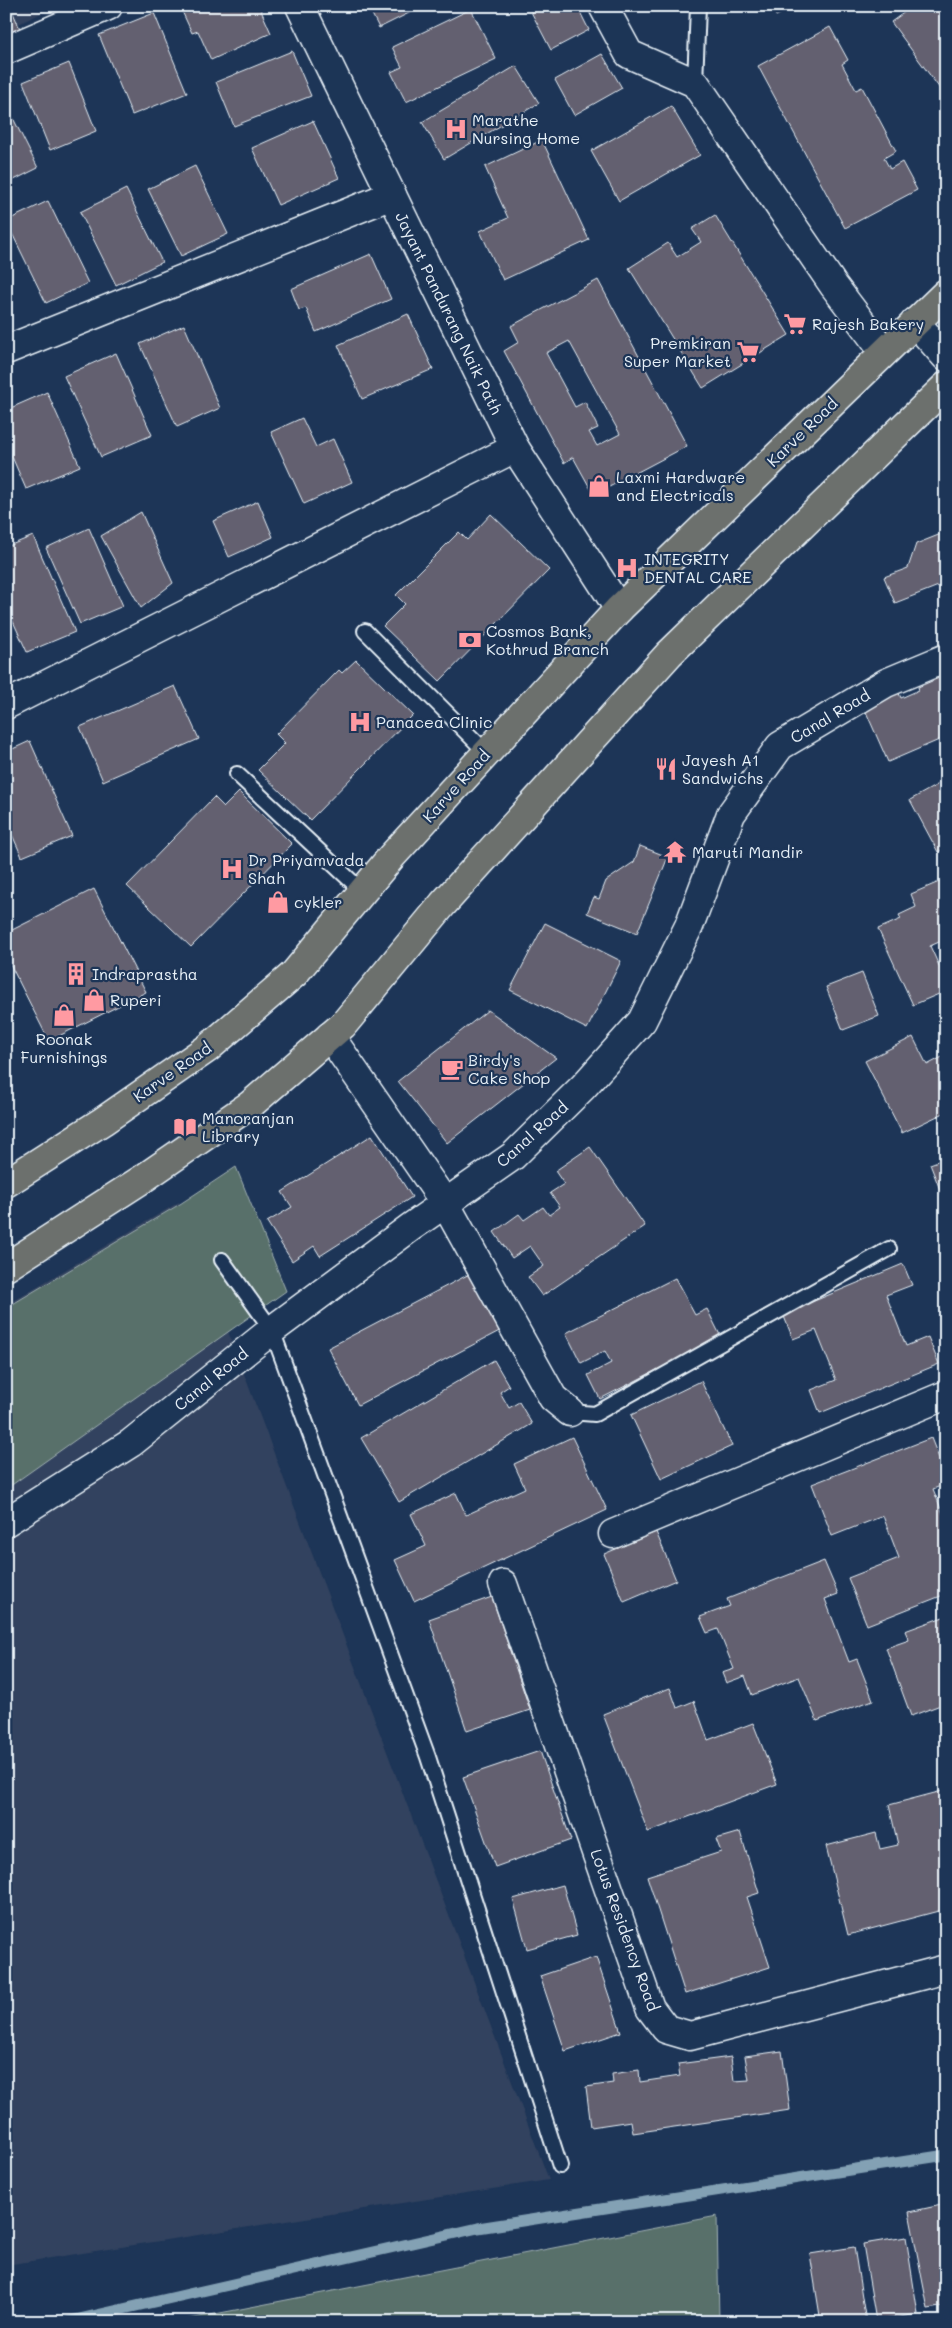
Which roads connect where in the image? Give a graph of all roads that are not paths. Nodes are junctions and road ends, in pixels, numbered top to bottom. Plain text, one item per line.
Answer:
1 (108, 6) edge
2 (300, 6) edge
3 (602, 6) edge
4 (698, 6) edge
5 (6, 50) edge
6 (695, 83) junction
7 (392, 195) junction
8 (946, 293) edge
9 (915, 322) junction
10 (6, 350) edge
11 (884, 352) junction
12 (946, 357) edge
13 (946, 386) edge
14 (515, 448) junction
15 (619, 609) junction
16 (365, 631) dead end
17 (946, 658) edge
18 (6, 705) edge
19 (486, 752) junction
20 (237, 774) dead end
21 (363, 892) junction
22 (330, 1036) junction
23 (6, 1183) edge
24 (445, 1203) junction
25 (889, 1249) dead end
26 (222, 1260) dead end
27 (6, 1267) edge
28 (272, 1330) junction
29 (946, 1395) edge
30 (570, 1412) joint
31 (6, 1522) edge
32 (613, 1534) dead end
33 (502, 1584) dead end
34 (946, 1969) edge
35 (560, 2166) dead end

1 - 5 street
2 - 7 street, Jayant Pandurang Naik Path
3 - 6 street
4 - 6 lane
6 - 11 street
7 - 10 street
7 - 14 street, Jayant Pandurang Naik Path
8 - 9 main road, Karve Road
9 - 11 main road, Karve Road
9 - 12 street
11 - 15 main road, Karve Road
13 - 22 main road
14 - 15 street, Jayant Pandurang Naik Path
14 - 18 street
15 - 19 main road, Karve Road
16 - 19 lane
17 - 24 street, Canal Road
19 - 21 main road, Karve Road
20 - 21 lane
21 - 23 main road, Karve Road
22 - 24 street
22 - 27 main road
24 - 28 street, Canal Road
24 - 30 street
25 - 30 lane
26 - 28 lane
28 - 31 street, Canal Road
28 - 35 lane
29 - 32 street
33 - 34 street, Lotus Residency Road

